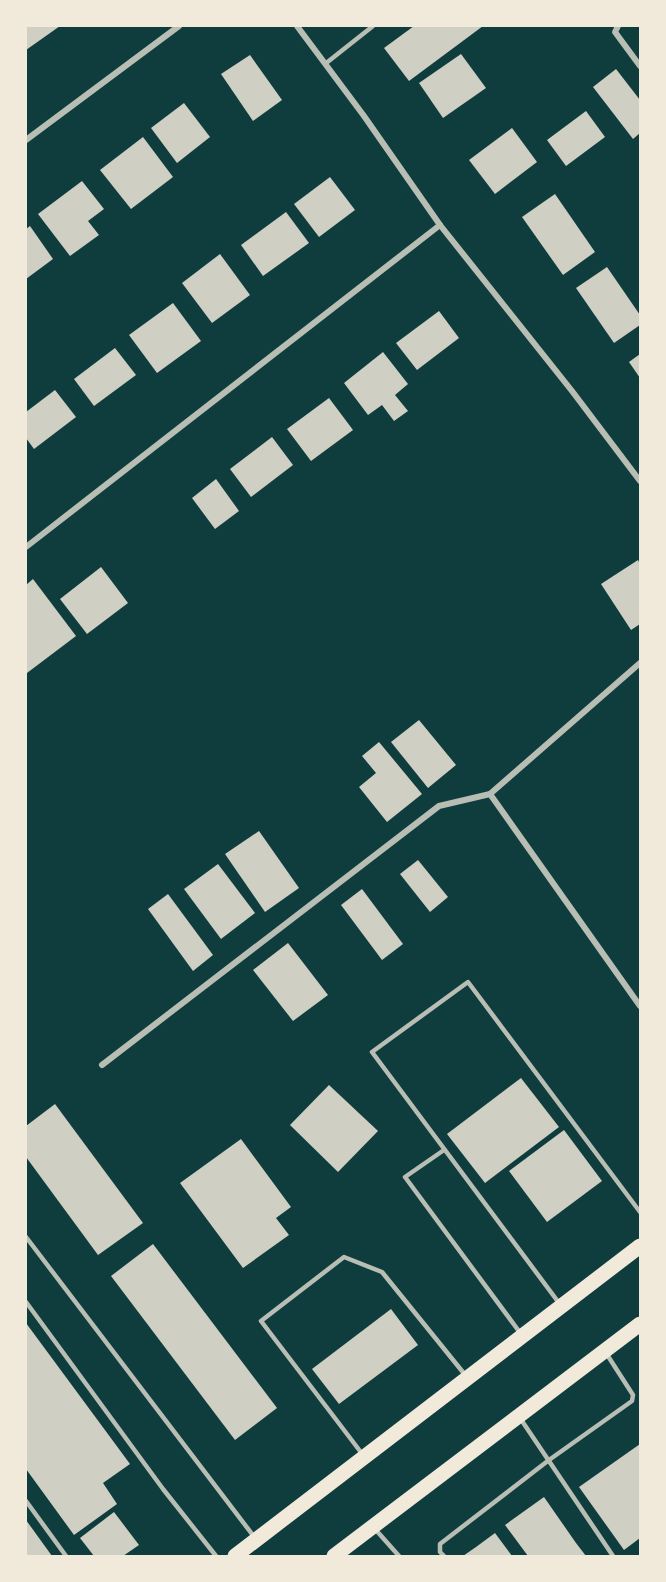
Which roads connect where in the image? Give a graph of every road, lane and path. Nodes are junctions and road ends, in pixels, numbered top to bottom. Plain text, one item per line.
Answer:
1 (179, 26) edge
2 (297, 26) edge
3 (373, 26) edge
4 (618, 26) edge
5 (325, 64) junction
6 (640, 66) edge
7 (26, 140) edge
8 (440, 225) junction
9 (640, 481) edge
10 (26, 547) edge
11 (640, 663) edge
12 (490, 794) junction
13 (640, 1006) edge
14 (102, 1065) dead end
15 (444, 1150) junction
16 (640, 1212) edge
17 (26, 1237) edge
18 (640, 1246) edge
19 (26, 1302) edge
20 (562, 1306) junction
21 (640, 1324) edge
22 (523, 1336) junction
23 (605, 1351) junction
24 (468, 1378) junction
25 (519, 1416) junction
26 (364, 1457) junction
27 (549, 1461) junction
28 (26, 1501) edge
29 (373, 1527) junction
30 (256, 1540) junction
31 (66, 1557) edge
32 (216, 1557) edge
33 (235, 1557) edge
34 (334, 1557) edge
35 (399, 1557) edge
36 (444, 1557) edge
37 (613, 1557) edge

1 - 7 street
2 - 5 street
3 - 5 lane
4 - 6 street
5 - 8 street
8 - 9 street
8 - 10 street
11 - 12 street
12 - 13 street
12 - 14 street
15 - 16 lane
15 - 20 lane
15 - 22 lane
17 - 30 lane
18 - 20 main road
19 - 32 lane
20 - 22 main road
21 - 23 main road
22 - 24 main road
23 - 25 main road
23 - 27 lane
24 - 26 main road
24 - 26 lane
25 - 27 lane
25 - 29 main road
26 - 30 main road
27 - 36 lane
27 - 37 lane
28 - 31 lane
29 - 34 main road
29 - 35 lane
30 - 33 main road

